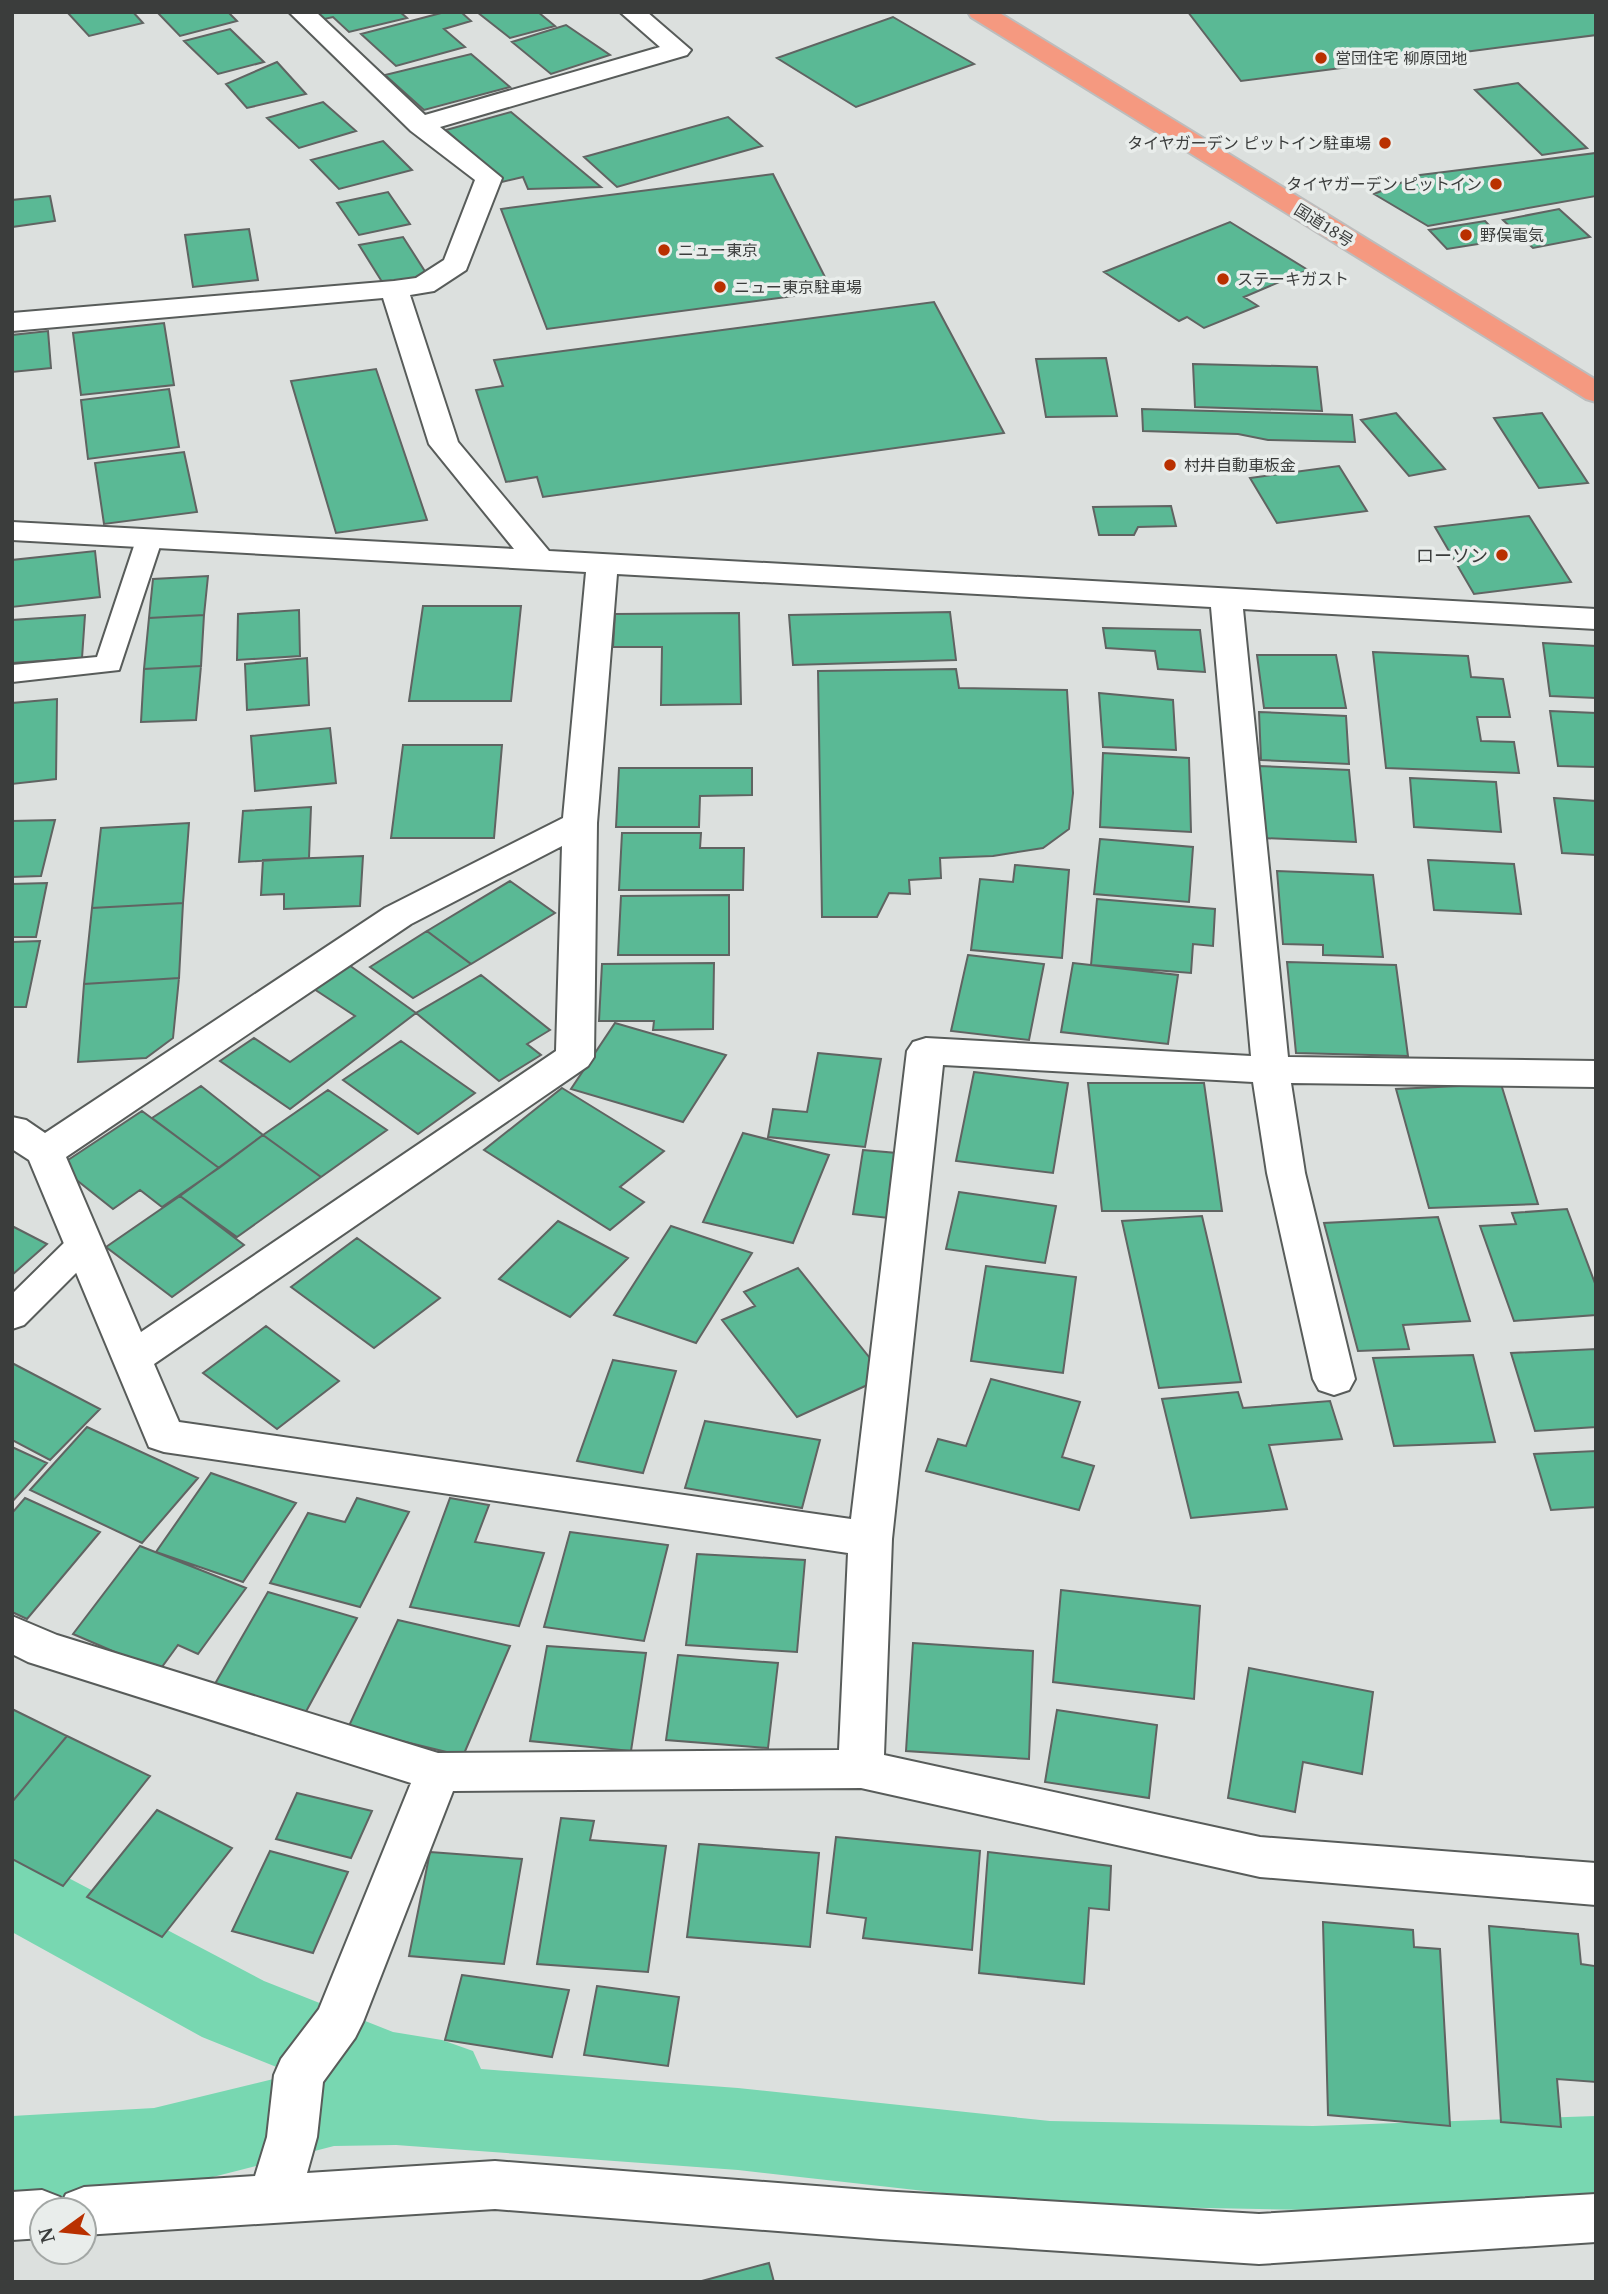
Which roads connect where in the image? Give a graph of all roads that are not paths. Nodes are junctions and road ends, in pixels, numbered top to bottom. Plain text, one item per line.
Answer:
1 (301, 12) edge
2 (632, 12) edge
3 (980, 12) edge
4 (420, 125) junction
5 (394, 289) junction
6 (12, 322) edge
7 (1596, 393) edge
8 (12, 531) edge
9 (149, 540) junction
10 (541, 562) junction
11 (602, 564) junction
12 (1226, 598) junction
13 (1596, 619) edge
14 (12, 674) edge
15 (580, 823) junction
16 (1271, 1070) junction
17 (1596, 1074) edge
18 (29, 1141) edge
19 (84, 1244) junction
20 (12, 1316) edge
21 (132, 1358) junction
22 (1334, 1379) dead end
23 (870, 1539) junction
24 (12, 1634) edge
25 (861, 1769) junction
26 (438, 1772) junction
27 (1596, 1884) edge
28 (274, 2199) junction
29 (98, 2210) edge
30 (1596, 2217) edge

1 - 4 street
2 - 4 street
3 - 7 highway, 国道18号
4 - 5 street
5 - 6 street
5 - 10 street
8 - 9 street
9 - 10 street
9 - 14 lane
10 - 11 street
11 - 12 street
11 - 15 street
12 - 13 street
12 - 16 street
15 - 18 street
15 - 21 street
16 - 17 street
16 - 22 street
16 - 23 street
18 - 19 street
19 - 20 lane
19 - 21 street
21 - 23 street
23 - 25 street
24 - 26 street
25 - 26 street
25 - 27 street
26 - 28 street
28 - 29 street
28 - 30 street

